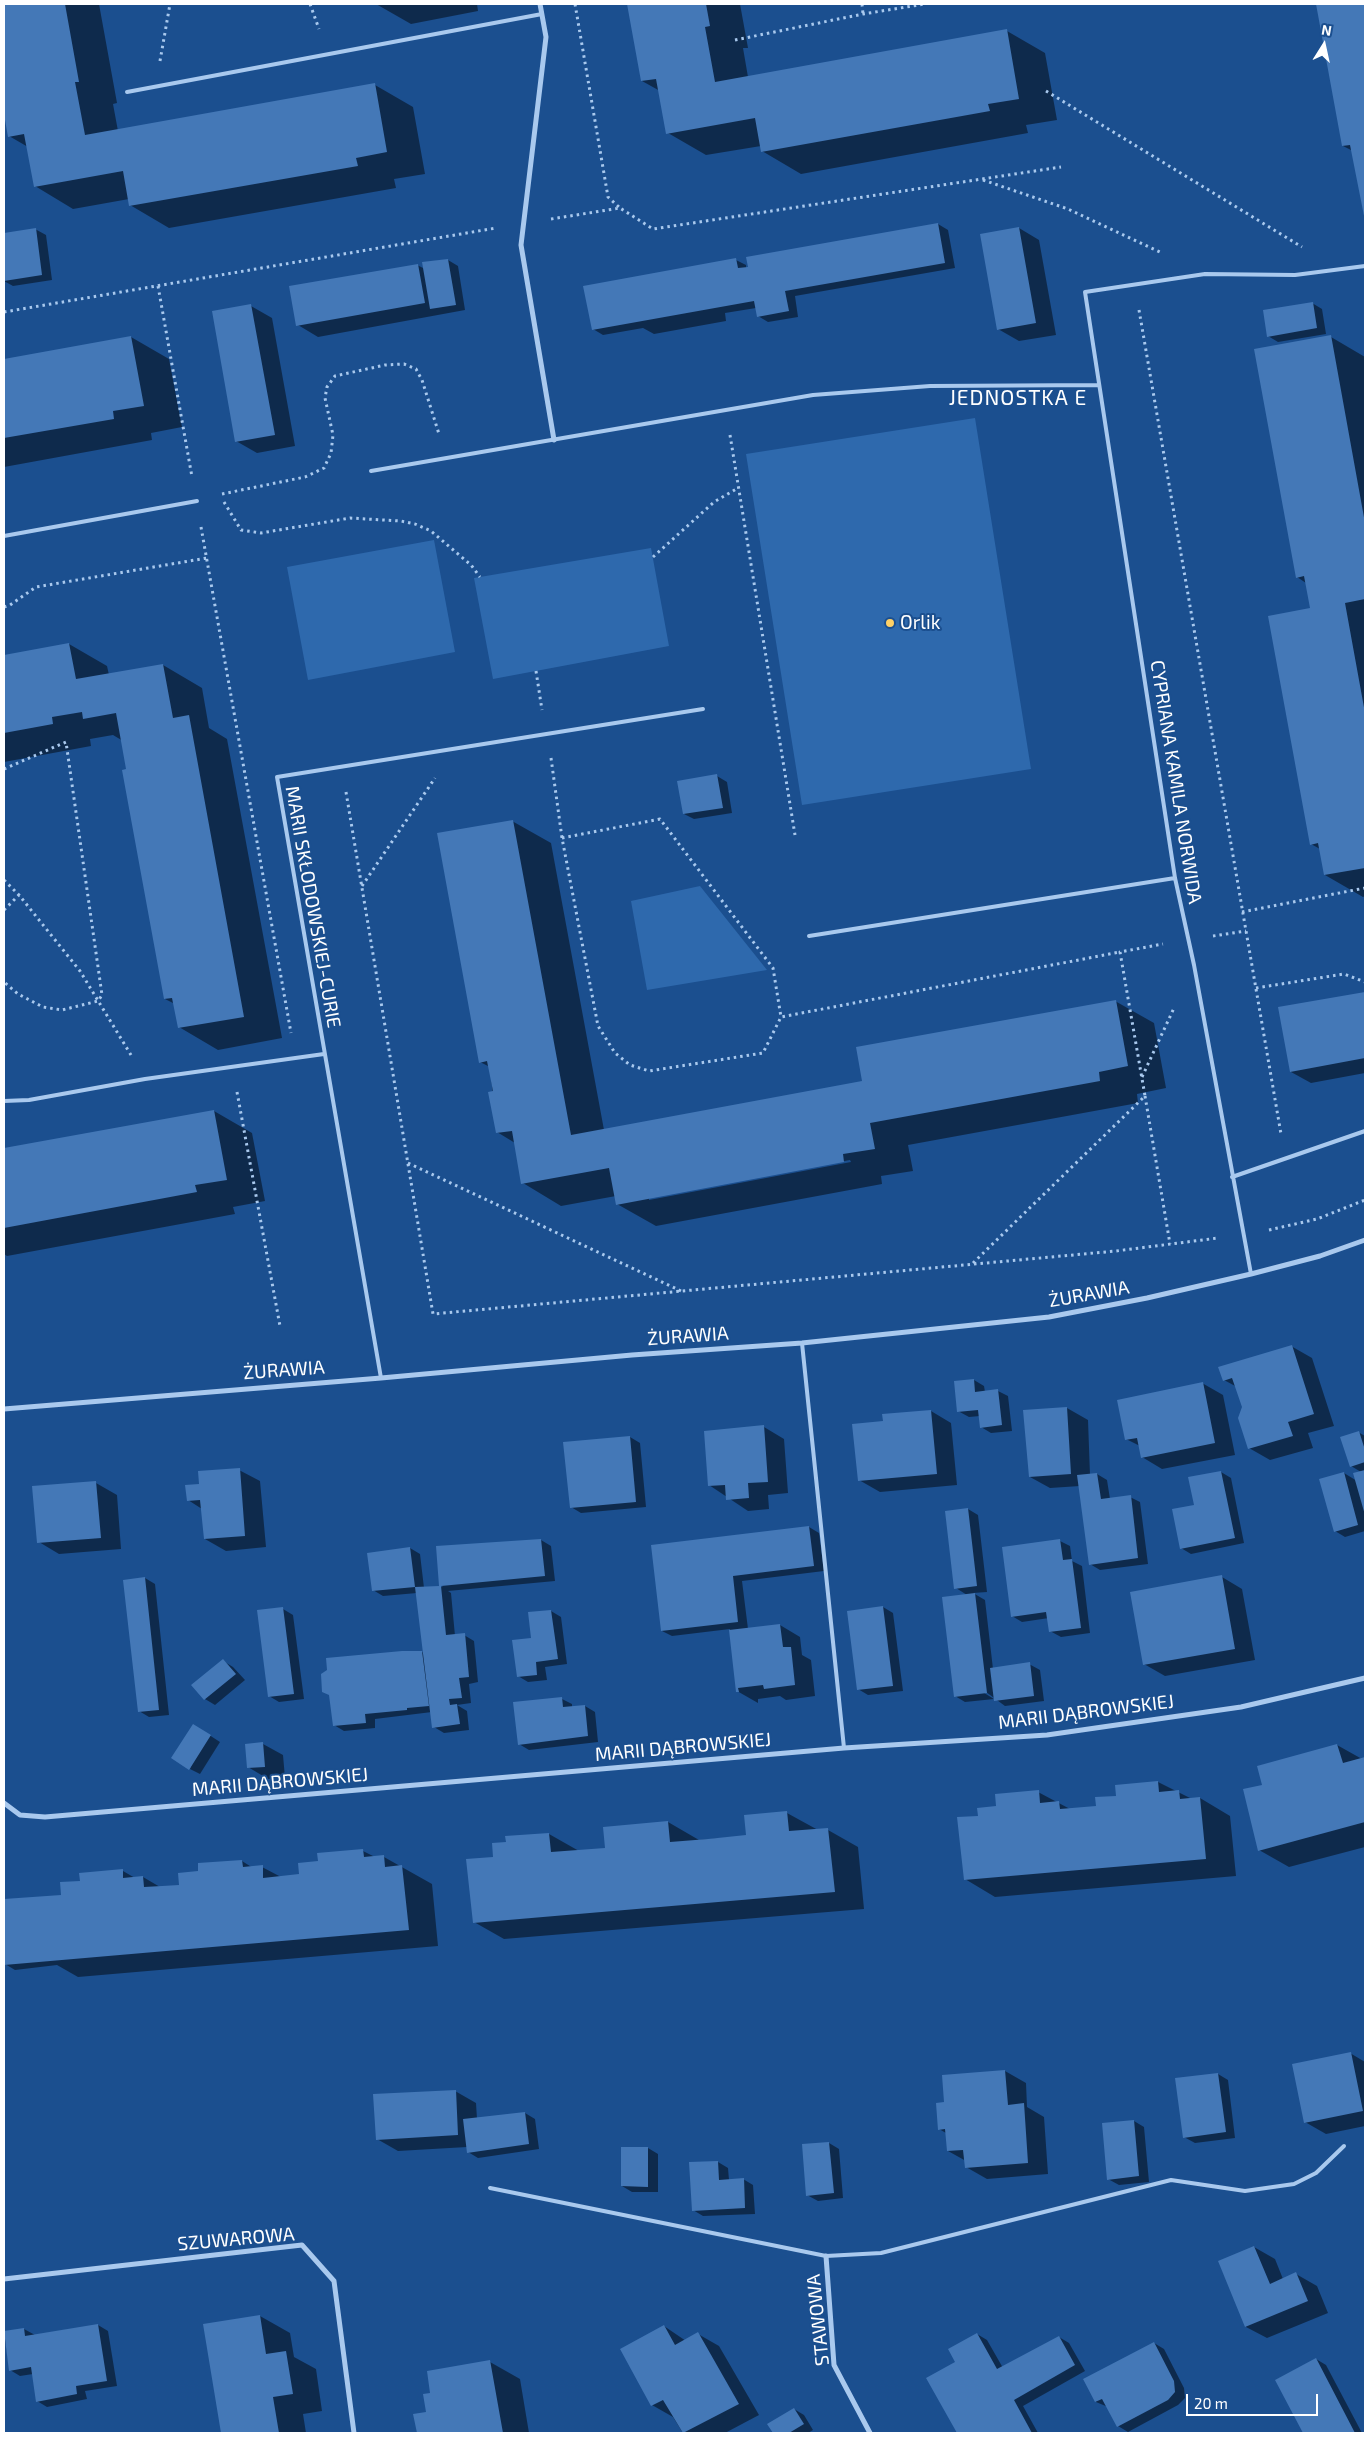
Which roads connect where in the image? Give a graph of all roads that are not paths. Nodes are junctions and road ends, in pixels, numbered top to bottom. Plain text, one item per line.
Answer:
1 (540, 4) edge
2 (542, 14) junction
3 (127, 92) dead end
4 (1365, 266) edge
5 (1099, 386) junction
6 (554, 440) junction
7 (370, 471) dead end
8 (197, 501) road end
9 (4, 536) edge
10 (703, 709) dead end
11 (1175, 878) junction
12 (808, 936) dead end
13 (324, 1054) junction
14 (4, 1101) edge
15 (1365, 1131) edge
16 (1232, 1176) junction
17 (1365, 1240) edge
18 (1251, 1274) junction
19 (802, 1343) junction
20 (381, 1378) junction
21 (4, 1409) edge
22 (1365, 1678) edge
23 (844, 1748) junction
24 (4, 1803) edge
25 (1344, 2146) dead end
26 (490, 2188) dead end
27 (826, 2256) junction
28 (4, 2278) edge
29 (354, 2433) edge
30 (870, 2433) edge

1 - 2 street
2 - 3 lane
2 - 6 street
4 - 5 lane, CYPRIANA KAMILA NORWIDA
5 - 6 lane
5 - 11 lane, CYPRIANA KAMILA NORWIDA
6 - 7 lane
8 - 9 lane
10 - 13 lane, MARII SKŁODOWSKIEJ-CURIE
11 - 12 lane
11 - 16 lane, CYPRIANA KAMILA NORWIDA
13 - 14 lane
13 - 20 lane, MARII SKŁODOWSKIEJ-CURIE
15 - 16 lane
16 - 18 lane, CYPRIANA KAMILA NORWIDA
17 - 18 street, ŻURAWIA
18 - 19 street, ŻURAWIA
19 - 20 street, ŻURAWIA
19 - 23 lane
20 - 21 street, ŻURAWIA
22 - 23 street, MARII DĄBROWSKIEJ
23 - 24 street, MARII DĄBROWSKIEJ
25 - 27 lane
26 - 27 lane
27 - 30 street, STAWOWA
28 - 29 street, SZUWAROWA

